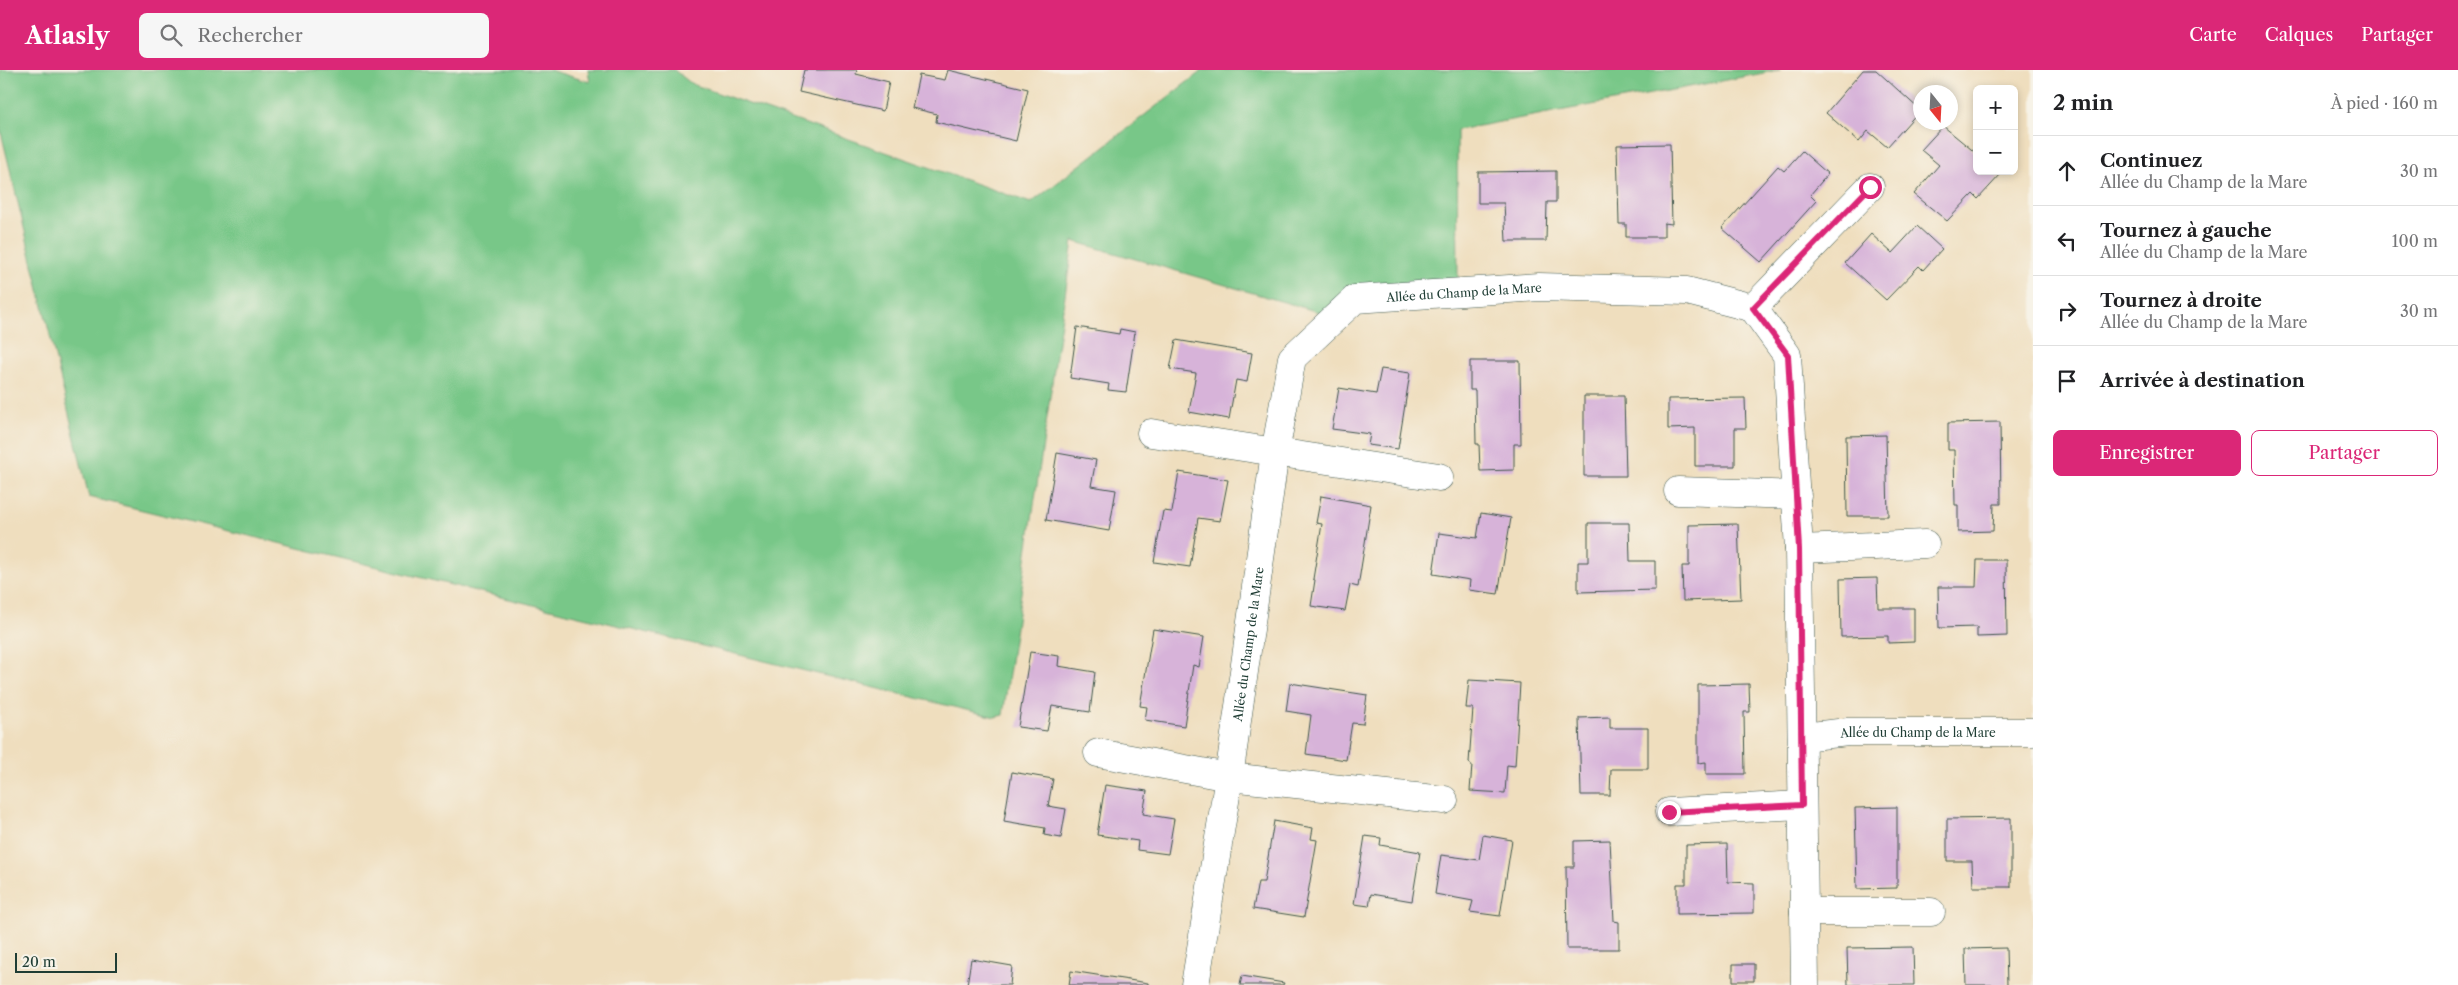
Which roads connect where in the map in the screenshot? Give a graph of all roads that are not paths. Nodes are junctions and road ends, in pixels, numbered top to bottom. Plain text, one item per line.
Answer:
1 (1870, 187) dead end
2 (1753, 308) junction
3 (1151, 433) dead end
4 (1275, 453) junction
5 (1440, 477) dead end
6 (1678, 490) dead end
7 (1797, 494) junction
8 (1925, 544) dead end
9 (1799, 549) junction
10 (2033, 732) edge
11 (1802, 737) junction
12 (1098, 753) dead end
13 (1229, 777) junction
14 (1444, 800) dead end
15 (1802, 805) junction
16 (1669, 812) dead end
17 (1804, 912) junction
18 (1932, 912) dead end
19 (1195, 985) edge
20 (1805, 985) edge

1 - 2 street
2 - 4 street, Allée du Champ de la Mare
2 - 7 street
3 - 4 street
4 - 5 street
4 - 13 street, Allée du Champ de la Mare
6 - 7 street
7 - 9 street
8 - 9 street
9 - 11 street
10 - 11 street, Allée du Champ de la Mare
11 - 15 street
12 - 13 street
13 - 14 street
13 - 19 street, Allée du Champ de la Mare
15 - 16 street
15 - 17 street
17 - 18 street
17 - 20 street

